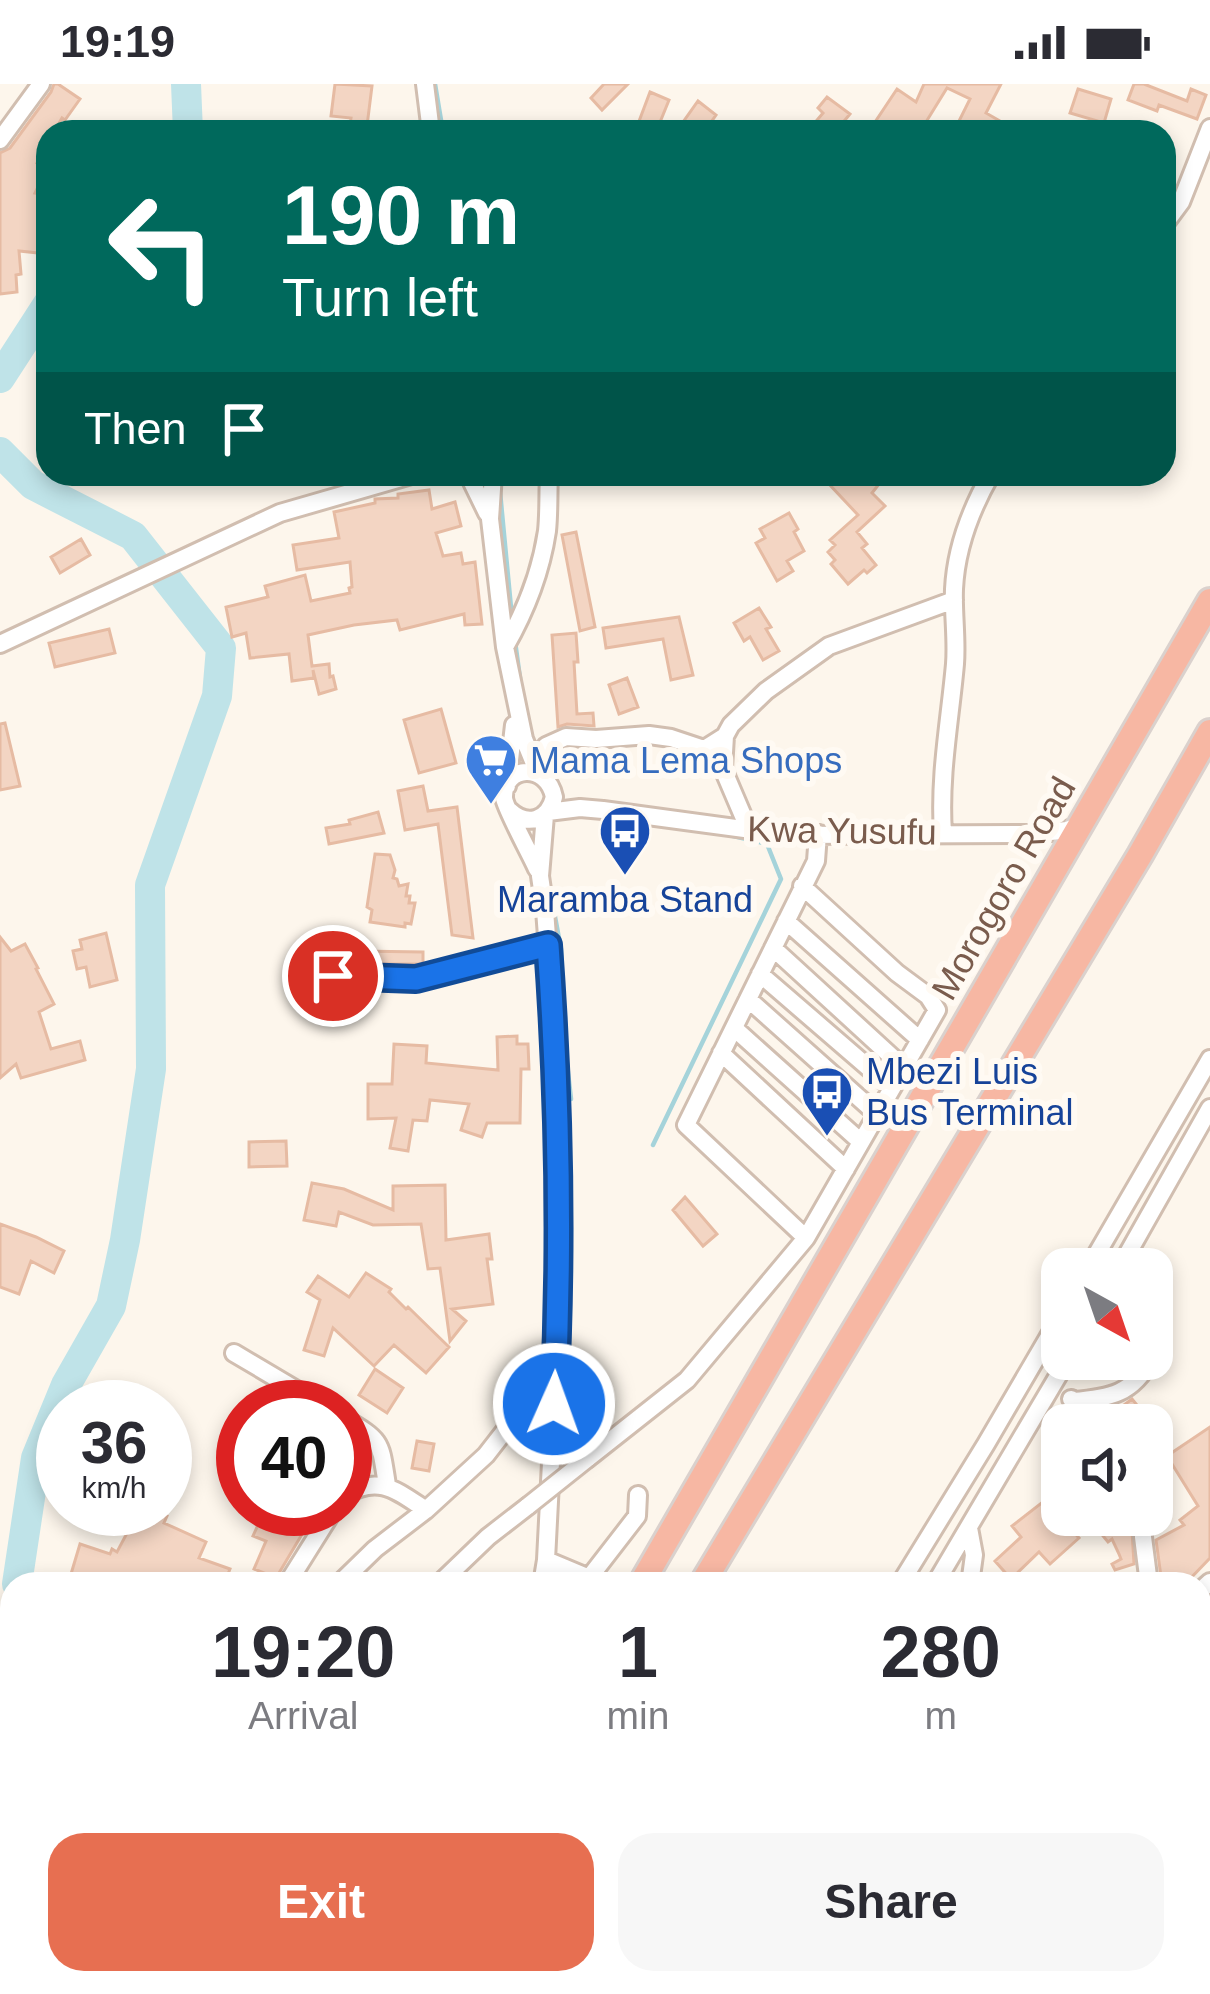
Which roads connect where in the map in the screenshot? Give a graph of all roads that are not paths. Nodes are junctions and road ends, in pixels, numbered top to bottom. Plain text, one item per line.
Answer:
1 (40, 84) edge
2 (425, 84) edge
3 (430, 120) edge
4 (1210, 128) edge
5 (0, 140) edge
6 (1176, 209) edge
7 (374, 486) edge
8 (481, 486) edge
9 (549, 486) edge
10 (985, 486) edge
11 (954, 600) junction
12 (1210, 601) edge
13 (0, 644) edge
14 (505, 647) junction
15 (515, 700) junction
16 (1210, 732) edge
17 (725, 736) junction
18 (543, 775) junction
19 (507, 786) junction
20 (509, 810) junction
21 (603, 810) junction
22 (546, 813) junction
23 (1081, 825) junction
24 (749, 830) junction
25 (943, 832) junction
26 (818, 834) junction
27 (540, 876) junction
28 (802, 886) junction
29 (786, 921) junction
30 (548, 945) junction
31 (773, 948) junction
32 (760, 974) junction
33 (333, 976) dead end
34 (748, 999) junction
35 (734, 1028) junction
36 (920, 1040) junction
37 (722, 1053) junction
38 (1210, 1059) edge
39 (904, 1068) junction
40 (892, 1088) junction
41 (1210, 1108) edge
42 (877, 1114) junction
43 (861, 1142) junction
44 (846, 1169) junction
45 (806, 1238) junction
46 (1100, 1248) edge
47 (1131, 1248) edge
48 (1041, 1350) edge
49 (234, 1353) dead end
50 (556, 1365) junction
51 (280, 1380) edge
52 (1056, 1380) edge
53 (1136, 1380) edge
54 (1052, 1388) junction
55 (1073, 1400) junction
56 (1076, 1404) edge
57 (372, 1436) edge
58 (387, 1485) junction
59 (372, 1486) edge
60 (638, 1496) dead end
61 (426, 1510) junction
62 (969, 1528) junction
63 (317, 1536) edge
64 (1143, 1536) edge
65 (546, 1560) junction
66 (295, 1572) edge
67 (351, 1572) edge
68 (452, 1572) edge
69 (544, 1572) edge
70 (569, 1572) edge
71 (594, 1572) edge
72 (648, 1572) edge
73 (709, 1572) edge
74 (907, 1572) edge
75 (942, 1572) edge
76 (972, 1572) edge
77 (1147, 1572) edge

1 - 5 street
2 - 3 street
4 - 6 street
7 - 13 street
8 - 14 street
9 - 14 street
10 - 11 street
11 - 17 street
11 - 25 street
12 - 23 highway, Morogoro Road
14 - 15 street
15 - 18 street
15 - 19 street
16 - 73 highway
17 - 18 street
17 - 24 street
18 - 19 street
18 - 21 street, Kwa Yusufu
18 - 22 street
19 - 20 street
20 - 22 street
20 - 27 street
21 - 22 street, Kwa Yusufu
21 - 24 street, Kwa Yusufu
22 - 27 street
23 - 25 street, Kwa Yusufu
23 - 72 highway, Morogoro Road
24 - 26 street, Kwa Yusufu
25 - 26 street, Kwa Yusufu
26 - 28 street
27 - 30 street
28 - 29 street
28 - 36 street
29 - 31 street
29 - 36 street
30 - 33 street
30 - 50 street
31 - 32 street
31 - 39 street
32 - 34 street
32 - 40 street
34 - 35 street
34 - 42 street
35 - 37 street
35 - 43 street
36 - 39 street
37 - 44 street
37 - 45 street
38 - 46 street
39 - 40 street
40 - 42 street
41 - 47 street
42 - 43 street
43 - 44 street
44 - 45 street
45 - 68 street, bridge
48 - 74 street
49 - 51 street
50 - 61 street
50 - 65 street
52 - 54 street
53 - 55 street
54 - 55 street
54 - 62 street
55 - 56 street
57 - 58 street
58 - 59 street
58 - 61 street
60 - 71 street
61 - 67 street
62 - 75 street
62 - 76 street
63 - 66 street
64 - 77 street
65 - 69 street
65 - 70 street

